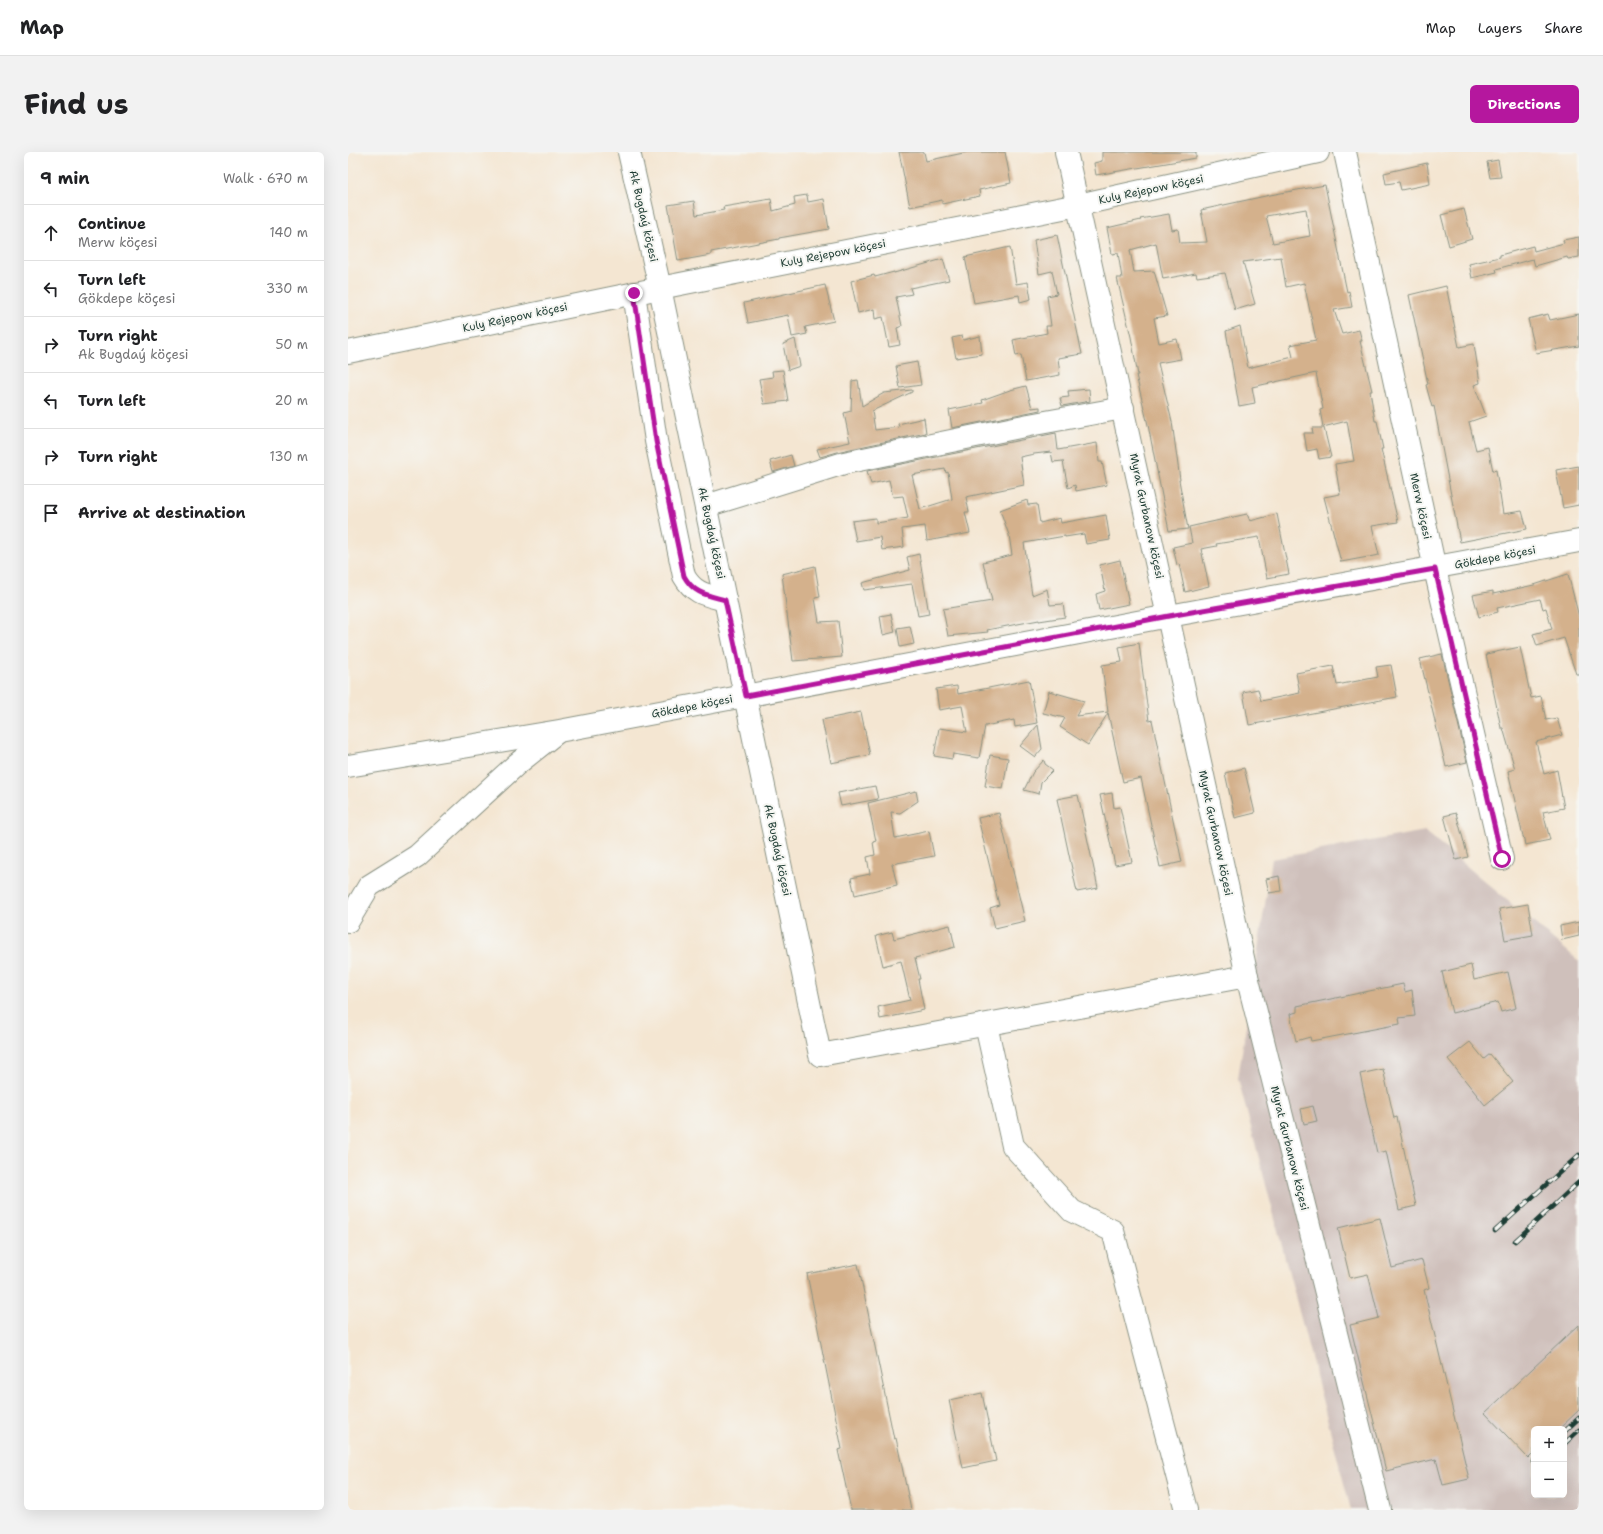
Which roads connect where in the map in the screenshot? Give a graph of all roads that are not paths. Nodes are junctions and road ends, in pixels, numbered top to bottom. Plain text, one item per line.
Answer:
1 (629, 152) edge
2 (1066, 152) edge
3 (1318, 152) edge
4 (1345, 152) edge
5 (1078, 205) junction
6 (660, 288) junction
7 (634, 293) junction
8 (348, 352) edge
9 (1123, 408) junction
10 (706, 506) junction
11 (1579, 541) edge
12 (1435, 569) junction
13 (725, 600) junction
14 (1169, 616) junction
15 (746, 696) junction
16 (559, 731) junction
17 (348, 766) edge
18 (1502, 859) dead end
19 (348, 921) edge
20 (1247, 976) junction
21 (986, 1025) junction
22 (1186, 1510) edge
23 (1380, 1510) edge

1 - 6 street, Ak Bugdaý köçesi
2 - 5 street, Myrat Gurbanow köçesi
3 - 5 street, Kuly Rejepow köçesi
4 - 12 street, Merw köçesi
5 - 6 street, Kuly Rejepow köçesi
5 - 9 street, Myrat Gurbanow köçesi
6 - 7 street, Kuly Rejepow köçesi
6 - 10 street, Ak Bugdaý köçesi
7 - 8 street, Kuly Rejepow köçesi
7 - 13 street
9 - 10 street
9 - 14 street, Myrat Gurbanow köçesi
10 - 13 street, Ak Bugdaý köçesi
11 - 12 street, Gökdepe köçesi
12 - 14 street, Gökdepe köçesi
12 - 18 street, Merw köçesi
13 - 15 street, Ak Bugdaý köçesi
14 - 15 street, Gökdepe köçesi
14 - 20 street, Myrat Gurbanow köçesi
15 - 16 street, Gökdepe köçesi
15 - 21 street, Ak Bugdaý köçesi
16 - 17 street, Gökdepe köçesi
16 - 19 street
20 - 21 street
20 - 23 street, Myrat Gurbanow köçesi
21 - 22 street

